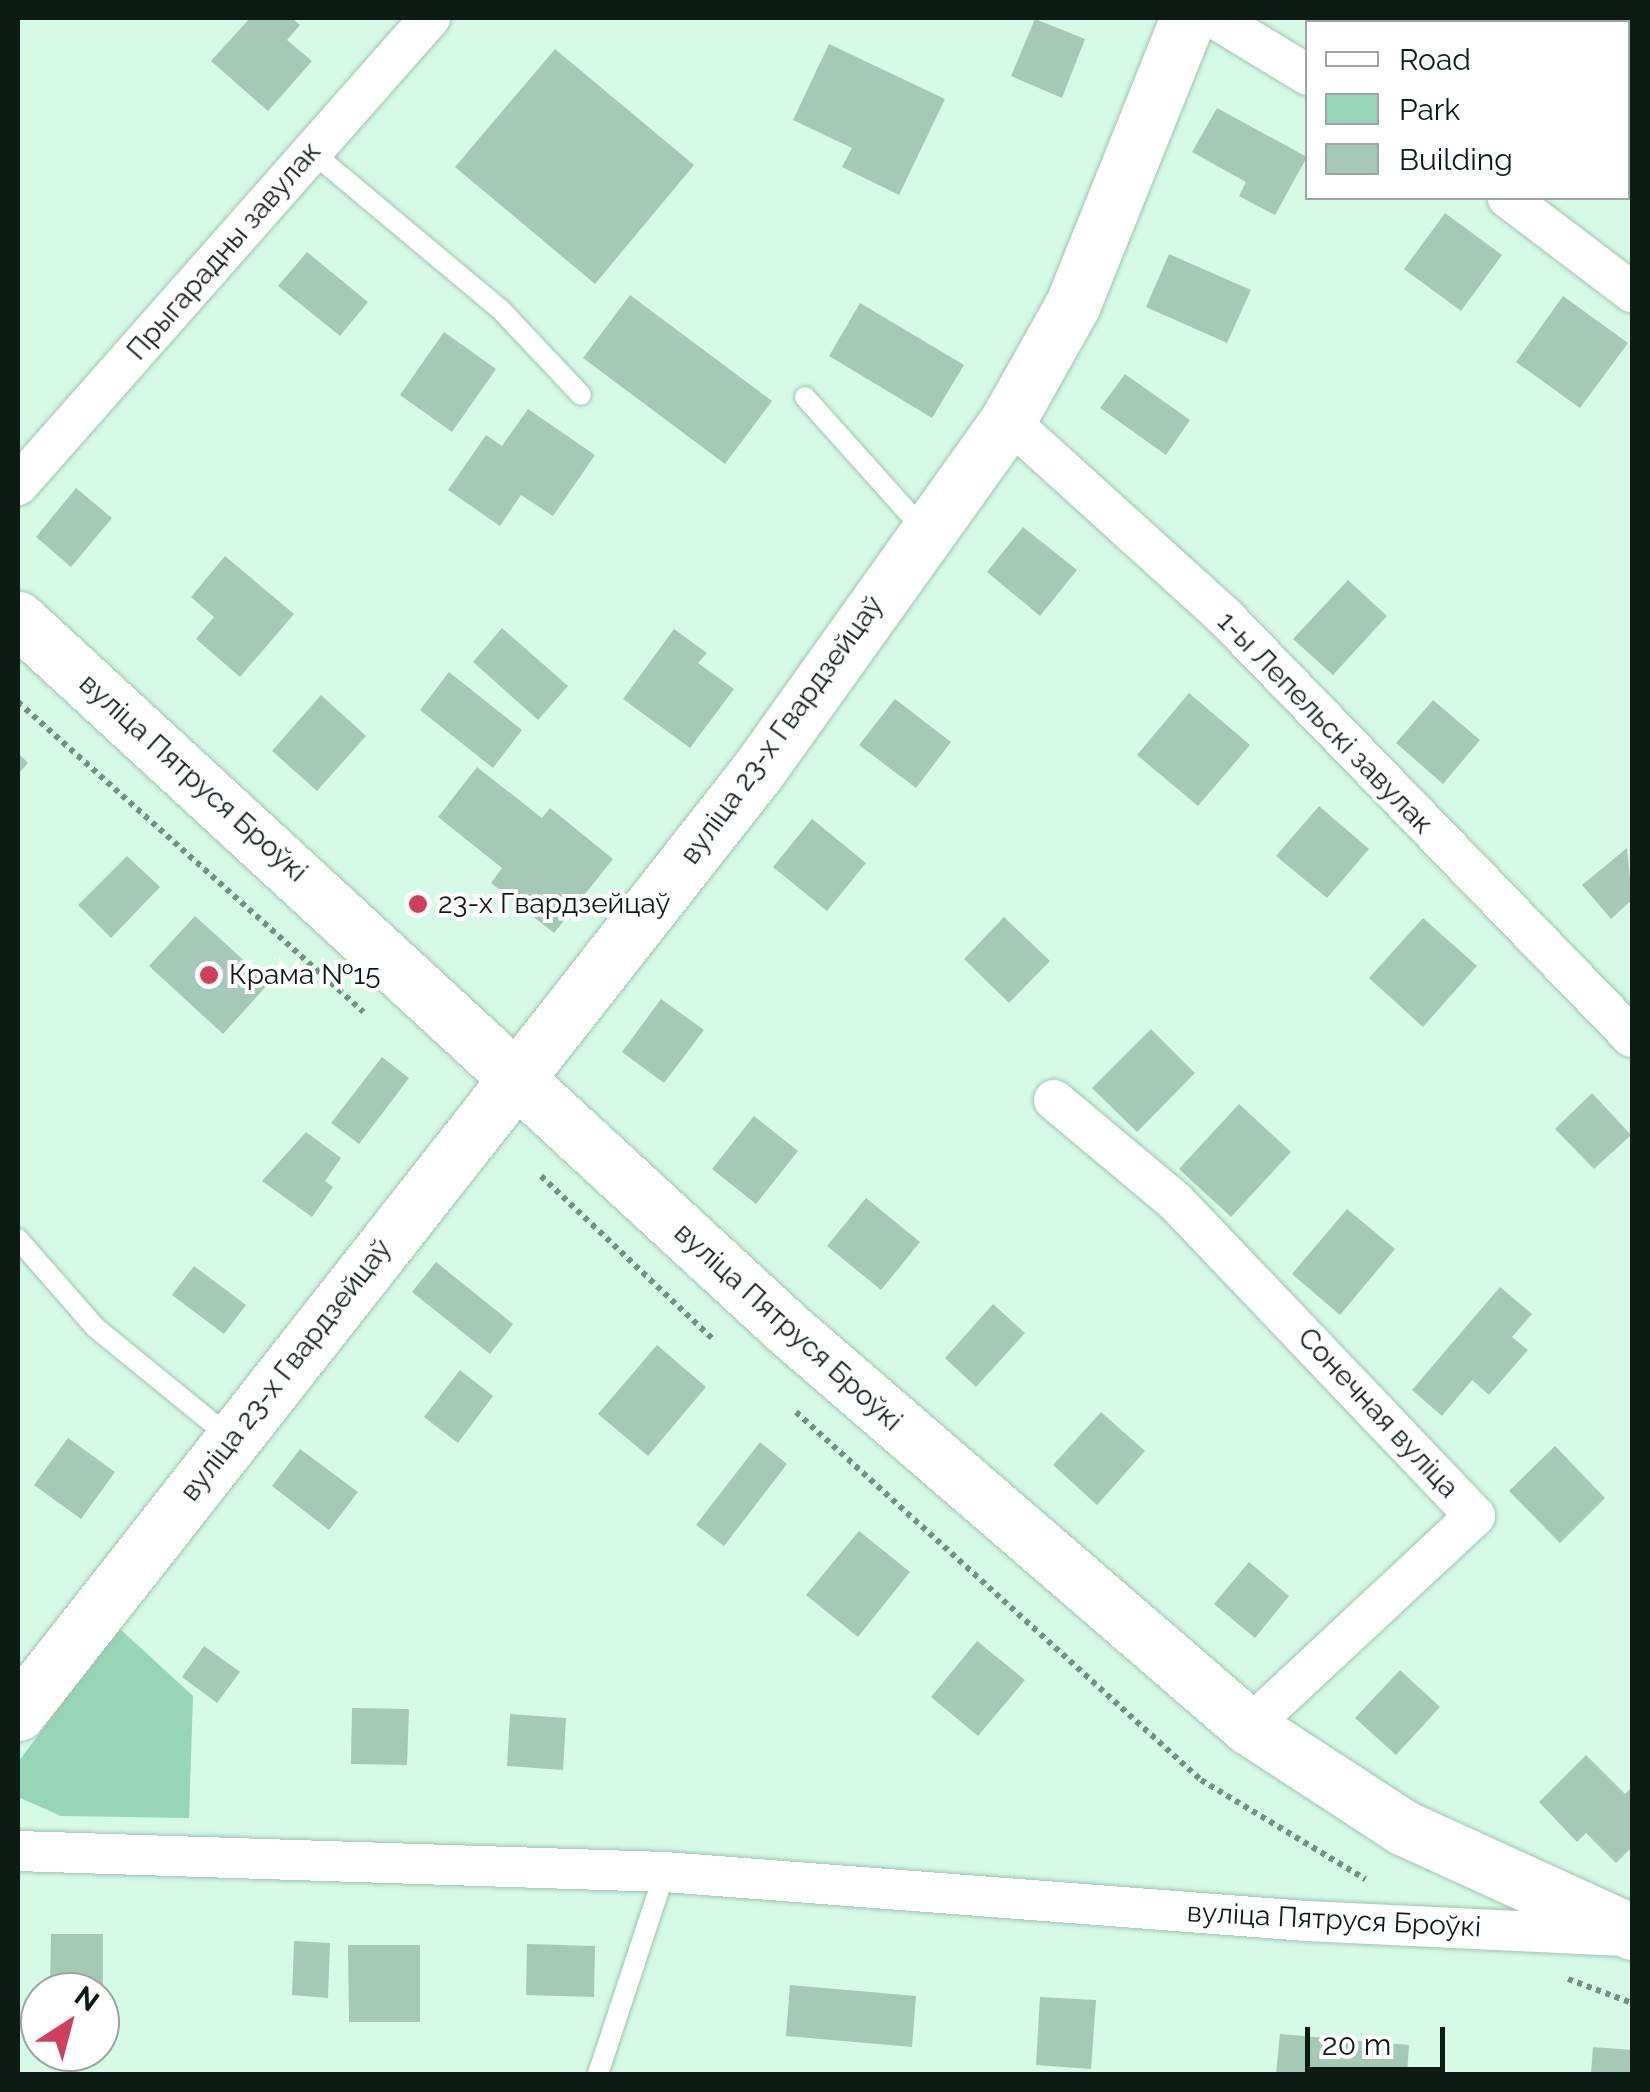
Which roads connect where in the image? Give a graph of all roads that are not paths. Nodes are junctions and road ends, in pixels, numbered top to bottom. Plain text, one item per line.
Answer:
1 (430, 18) edge
2 (1188, 18) edge
3 (1214, 18) edge
4 (1305, 72) edge
5 (312, 152) junction
6 (1511, 200) edge
7 (1632, 292) edge
8 (581, 395) dead end
9 (805, 397) dead end
10 (1008, 420) junction
11 (18, 485) edge
12 (924, 532) junction
13 (18, 619) edge
14 (1632, 1037) edge
15 (499, 1099) junction
16 (1054, 1100) dead end
17 (18, 1239) edge
18 (231, 1438) junction
19 (18, 1713) edge
20 (1249, 1727) junction
21 (18, 1851) edge
22 (666, 1872) junction
23 (1632, 1934) edge
24 (598, 2074) edge

1 - 5 street, Прыгарадны завулак
2 - 10 main road, вуліца 23-х Гвардзейцаў
3 - 4 street
5 - 8 lane
5 - 11 street, Прыгарадны завулак
6 - 7 street
9 - 12 lane
10 - 12 main road, вуліца 23-х Гвардзейцаў
10 - 14 street, 1-ы Лепельскі завулак
12 - 15 main road, вуліца 23-х Гвардзейцаў
13 - 15 main road, вуліца Пятруся Броўкі
15 - 18 main road, вуліца 23-х Гвардзейцаў
15 - 20 main road, вуліца Пятруся Броўкі
16 - 20 street, Сонечная вуліца
17 - 18 lane
18 - 19 main road, вуліца 23-х Гвардзейцаў
20 - 23 main road, вуліца Пятруся Броўкі
21 - 22 street, вуліца Пятруся Броўкі
22 - 23 street, вуліца Пятруся Броўкі
22 - 24 lane

